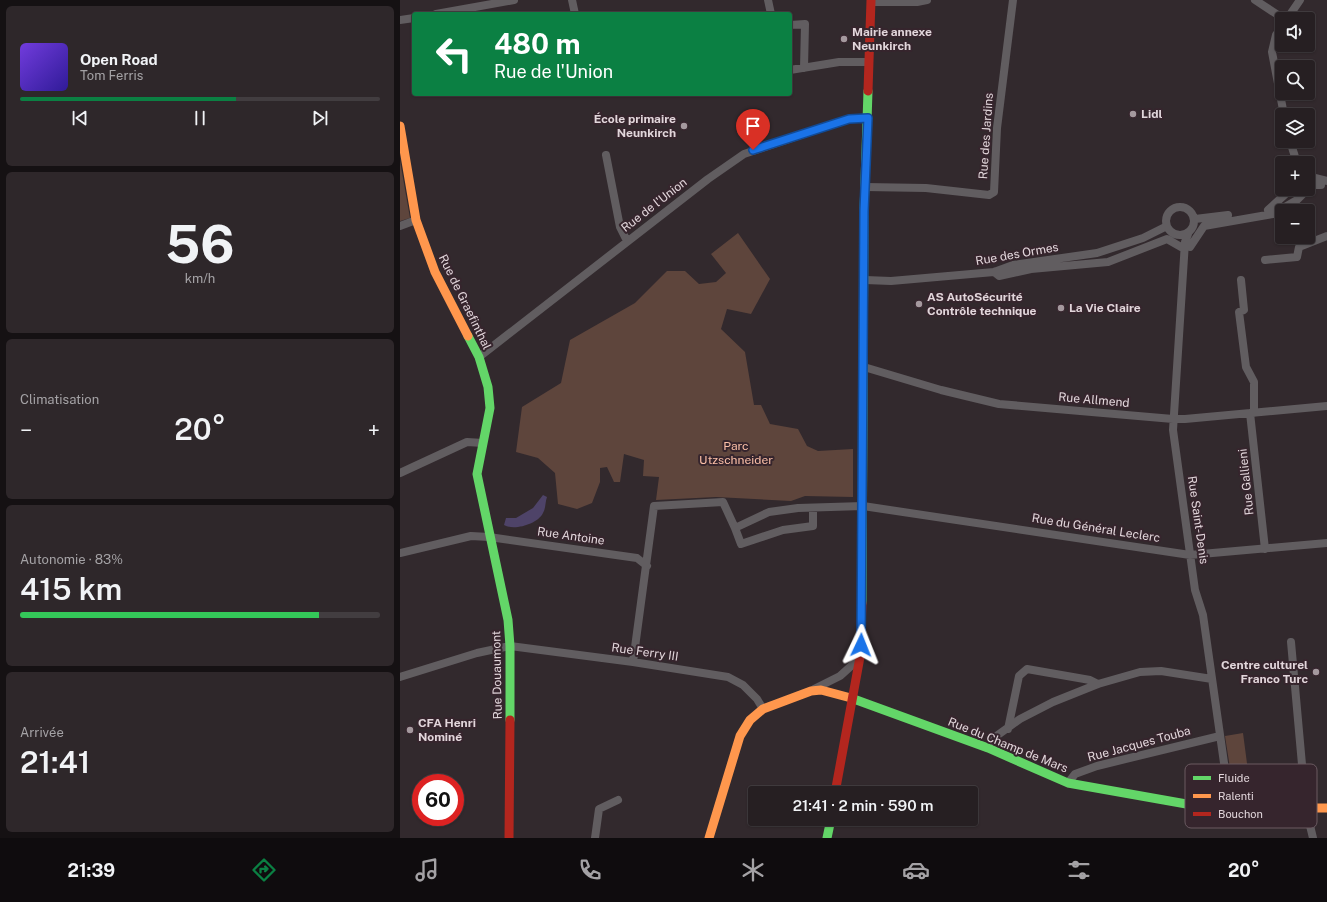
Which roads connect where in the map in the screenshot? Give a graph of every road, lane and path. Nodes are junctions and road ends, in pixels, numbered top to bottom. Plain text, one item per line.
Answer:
1 (514, 0) edge
2 (572, 0) edge
3 (768, 0) edge
4 (927, 0) edge
5 (1013, 0) edge
6 (1255, 0) edge
7 (1300, 0) edge
8 (871, 1) edge
9 (447, 12) edge
10 (575, 12) edge
11 (771, 12) edge
12 (1275, 12) edge
13 (1291, 12) edge
14 (412, 18) edge
15 (400, 20) edge
16 (792, 25) edge
17 (1275, 39) edge
18 (870, 62) junction
19 (804, 68) junction
20 (792, 70) edge
21 (1283, 108) edge
22 (868, 118) junction
23 (400, 126) edge
24 (606, 155) dead end
25 (865, 187) junction
26 (1284, 196) edge
27 (1294, 196) edge
28 (1301, 196) edge
29 (1268, 210) junction
30 (1194, 219) junction
31 (416, 220) junction
32 (400, 226) edge
33 (1167, 226) junction
34 (1188, 234) junction
35 (1327, 236) edge
36 (627, 241) junction
37 (1184, 245) junction
38 (1265, 260) dead end
39 (994, 272) junction
40 (865, 280) junction
41 (1240, 280) dead end
42 (479, 357) junction
43 (864, 367) junction
44 (1327, 406) edge
45 (1252, 413) junction
46 (1173, 419) junction
47 (483, 443) junction
48 (400, 473) edge
49 (863, 506) junction
50 (813, 508) junction
51 (735, 528) junction
52 (489, 537) junction
53 (1327, 543) edge
54 (1266, 548) junction
55 (400, 553) edge
56 (1190, 555) junction
57 (647, 566) junction
58 (1290, 642) dead end
59 (510, 646) junction
60 (860, 657) junction
61 (633, 662) junction
62 (400, 677) edge
63 (1212, 679) junction
64 (1098, 684) junction
65 (810, 690) junction
66 (852, 698) junction
67 (763, 709) junction
68 (1008, 729) junction
69 (1220, 736) junction
70 (988, 748) junction
71 (1224, 764) edge
72 (1302, 764) edge
73 (1068, 783) junction
74 (836, 786) edge
75 (618, 800) dead end
76 (1185, 804) edge
77 (1317, 808) edge
78 (1327, 808) edge
79 (830, 826) edge
80 (1311, 828) edge
81 (510, 838) edge
82 (595, 838) edge
83 (710, 838) edge
84 (827, 838) edge
85 (1313, 838) edge

1 - 9 street
2 - 10 street
3 - 11 street
4 - 8 street
5 - 25 street, Rue des Jardins
6 - 12 street
7 - 13 street
8 - 18 street
14 - 15 street
16 - 19 street
17 - 21 street
18 - 19 street
18 - 22 street
19 - 20 street
22 - 25 street
22 - 36 street, Rue de l'Union
23 - 31 street, Rue de Graefinthal
24 - 36 street
25 - 40 street
26 - 29 street
27 - 29 street
28 - 37 street
29 - 30 street
30 - 33 street
30 - 34 street
31 - 32 street
31 - 42 street, Rue de Graefinthal
33 - 34 street
33 - 39 street, Rue des Ormes
34 - 37 street, Rue Saint-Denis
35 - 38 street
36 - 42 street, Rue de l'Union
37 - 39 street
37 - 46 street, Rue Saint-Denis
39 - 40 street, Rue des Ormes
40 - 43 street
41 - 45 street, Rue Gallieni
42 - 47 street, Rue de Graefinthal
43 - 46 street, Rue Allmend
43 - 49 street
44 - 45 street, Rue Allmend
45 - 46 street, Rue Allmend
45 - 54 street, Rue Gallieni
46 - 56 street, Rue Saint-Denis
47 - 48 street
47 - 52 street, Rue Douaumont
49 - 50 street, Rue du Général Leclerc
49 - 56 street, Rue du Général Leclerc
49 - 60 street
50 - 51 street, Rue du Général Leclerc
50 - 51 street
51 - 57 street
52 - 55 street, Rue Antoine
52 - 57 street, Rue Antoine
52 - 59 street, Rue Douaumont
53 - 54 street, Rue du Général Leclerc
54 - 56 street, Rue du Général Leclerc
56 - 63 street, Rue Saint-Denis
57 - 61 street
58 - 72 street
59 - 61 street, Rue Ferry III
59 - 62 street, Rue Ferry III
59 - 81 street, Rue Douaumont
60 - 65 street
60 - 66 street
61 - 67 street, Rue Ferry III
63 - 64 street
63 - 69 street, Rue Saint-Denis
64 - 68 street
64 - 68 street
65 - 66 street, Rue du Champ de Mars
65 - 67 street
66 - 70 street, Rue du Champ de Mars
66 - 74 street
67 - 83 street
68 - 70 street
69 - 71 street, Rue Saint-Denis
69 - 73 street, Rue Jacques Touba
70 - 73 street, Rue du Champ de Mars
73 - 76 street, Rue du Champ de Mars
75 - 82 street
77 - 78 street, Rue du Champ de Mars
79 - 84 street
80 - 85 street

